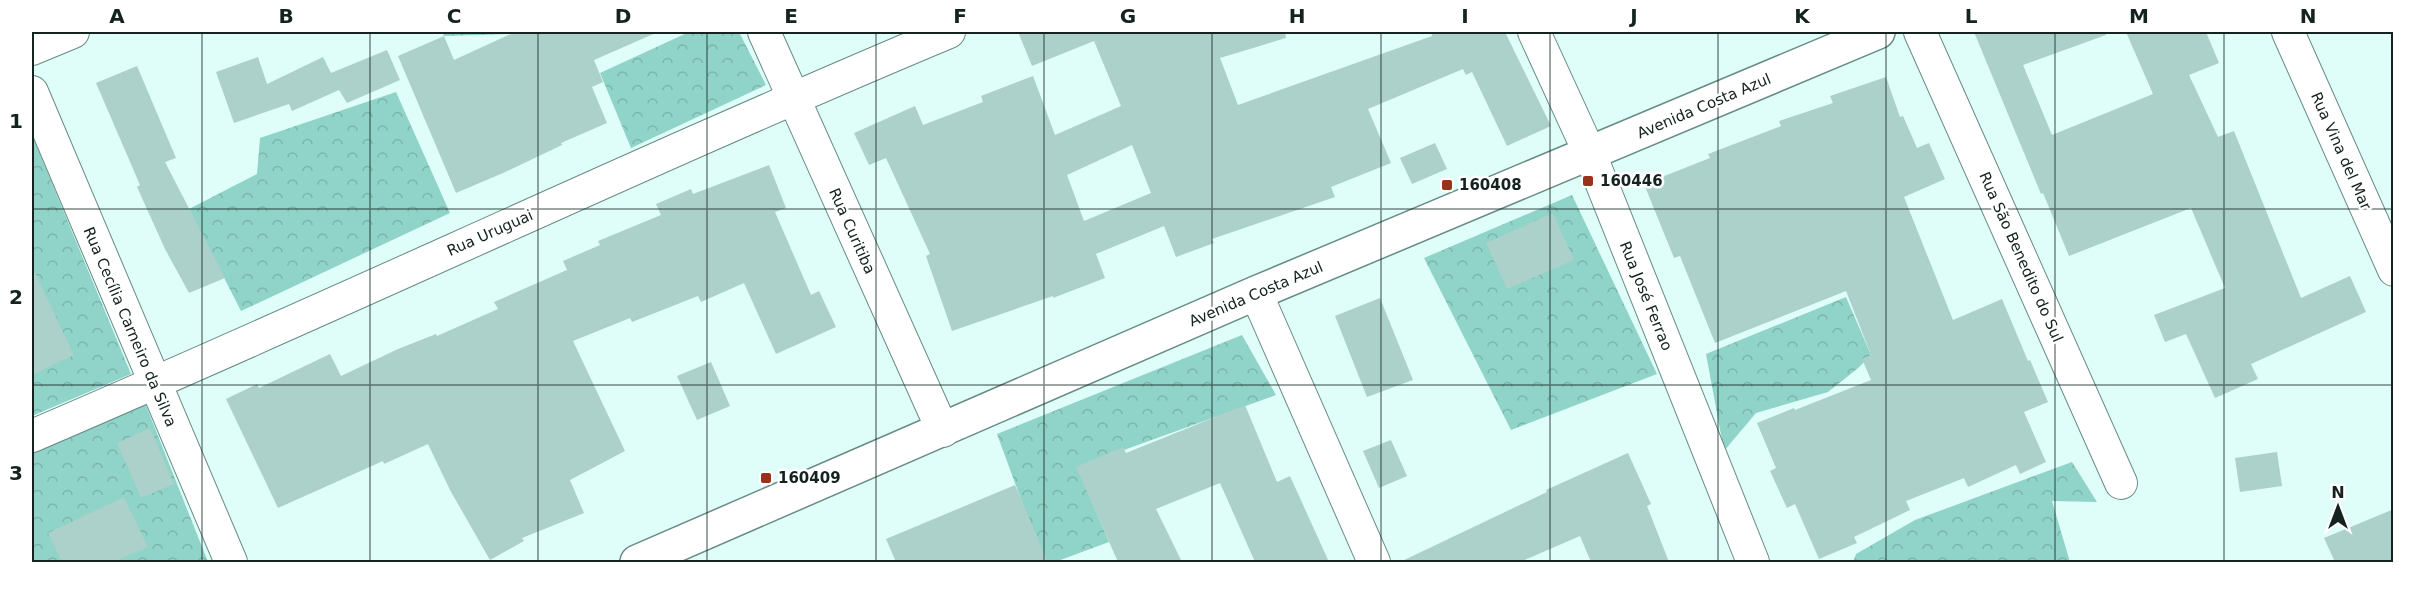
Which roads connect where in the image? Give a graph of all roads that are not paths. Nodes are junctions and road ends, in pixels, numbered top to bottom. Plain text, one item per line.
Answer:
1 (73, 32) edge
2 (764, 32) edge
3 (949, 32) edge
4 (1534, 32) edge
5 (1878, 32) edge
6 (1920, 32) edge
7 (2288, 32) edge
8 (32, 49) edge
9 (32, 92) edge
10 (792, 98) junction
11 (1590, 154) junction
12 (2394, 270) edge
13 (1256, 293) junction
14 (154, 384) junction
15 (942, 430) junction
16 (32, 436) edge
17 (2121, 483) dead end
18 (231, 562) edge
19 (637, 562) edge
20 (1374, 562) edge
21 (1753, 562) edge

1 - 8 street
2 - 10 street, Rua Curitiba
3 - 10 street, Rua Uruguai
4 - 11 street, Rua José Ferrao
5 - 11 street, Avenida Costa Azul
6 - 17 street, Rua São Benedito do Sul
7 - 12 street, Rua Vina del Mar
9 - 14 street, Rua Cecília Carneiro da Silva
10 - 14 street, Rua Uruguai
10 - 15 street, Rua Curitiba
11 - 13 street, Avenida Costa Azul
11 - 21 street, Rua José Ferrao
13 - 15 street, Avenida Costa Azul
13 - 20 street
14 - 16 street, Rua Uruguai
14 - 18 street, Rua Cecília Carneiro da Silva
15 - 19 street, Avenida Costa Azul

